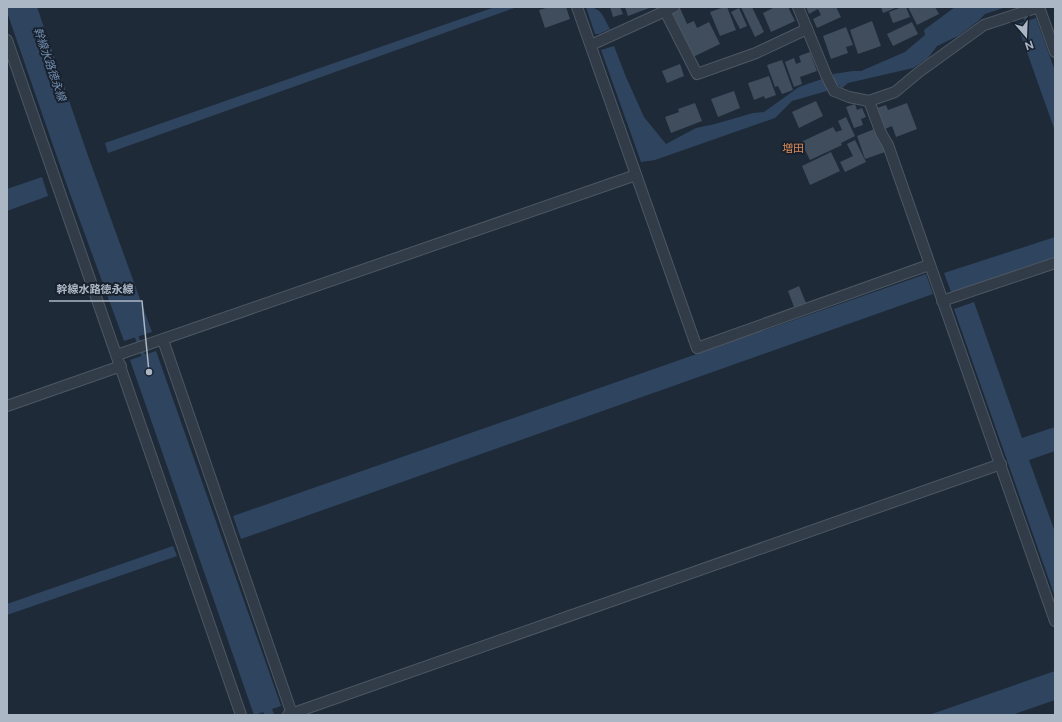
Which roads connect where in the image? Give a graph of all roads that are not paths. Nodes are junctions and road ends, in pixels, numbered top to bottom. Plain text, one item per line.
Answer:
1 (576, 7) edge
2 (798, 7) edge
3 (1039, 7) edge
4 (670, 9) edge
5 (807, 29) junction
6 (7, 40) edge
7 (591, 45) junction
8 (1055, 52) edge
9 (869, 101) junction
10 (636, 175) junction
11 (1055, 263) edge
12 (929, 265) junction
13 (942, 301) junction
14 (163, 340) junction
15 (117, 356) junction
16 (121, 366) junction
17 (7, 406) edge
18 (1001, 464) junction
19 (1055, 621) edge
20 (290, 714) edge
21 (241, 715) edge

1 - 7 street
2 - 5 street
3 - 8 street
3 - 9 street
4 - 5 street
4 - 7 street
5 - 9 street
6 - 15 street
7 - 10 street
9 - 12 street
10 - 12 street
10 - 14 street
11 - 13 street
12 - 13 street
13 - 18 street
14 - 15 street
14 - 20 street
15 - 16 street
16 - 17 street
16 - 21 street
18 - 19 street
18 - 20 street

